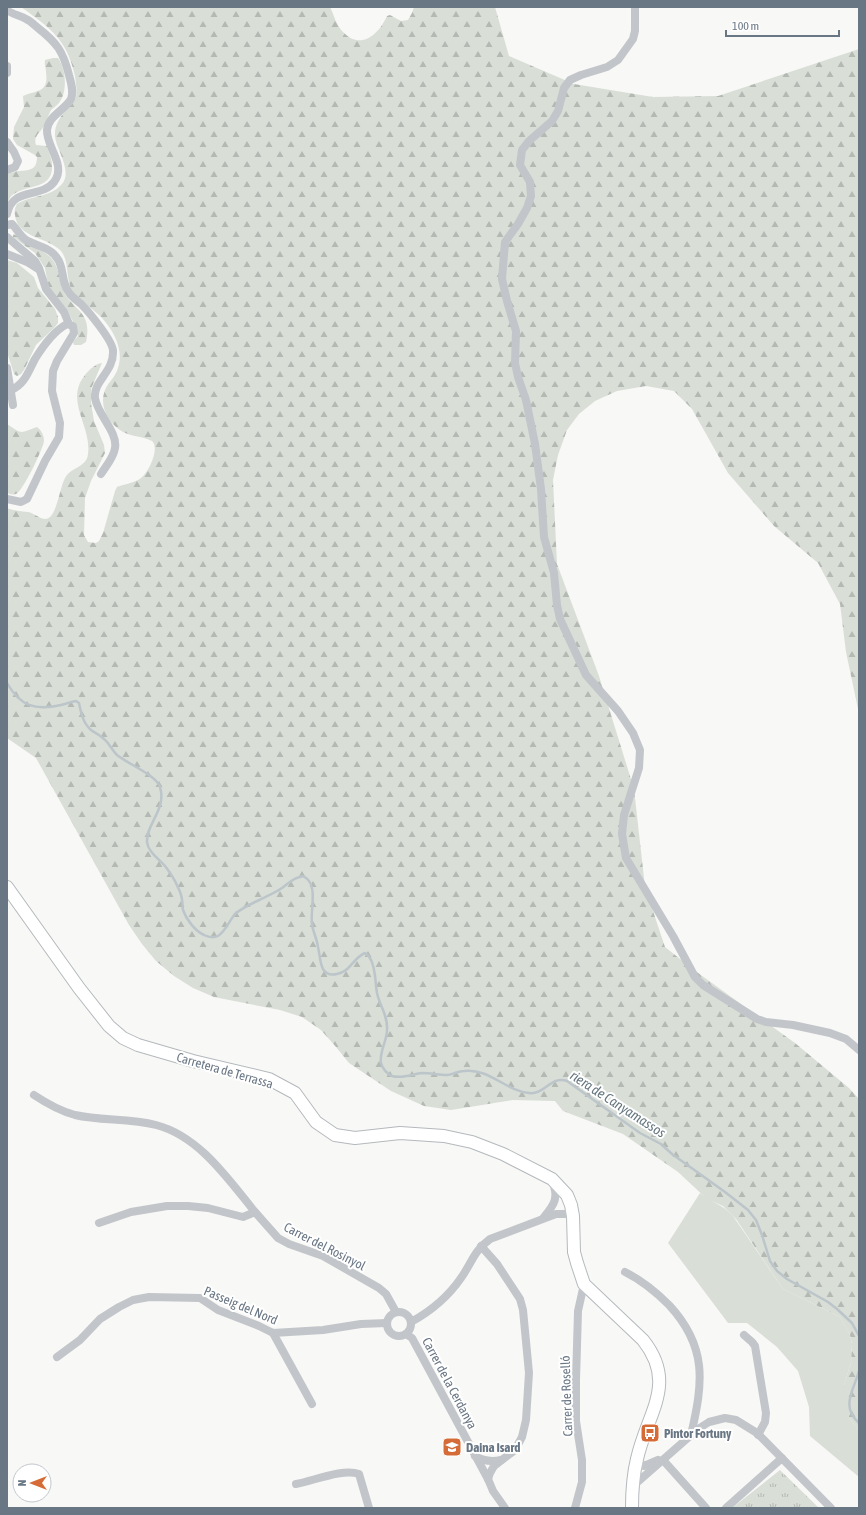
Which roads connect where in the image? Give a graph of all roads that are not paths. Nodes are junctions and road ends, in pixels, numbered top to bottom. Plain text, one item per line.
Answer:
1 (635, 7) edge
2 (7, 10) edge
3 (7, 66) edge
4 (7, 73) edge
5 (7, 142) edge
6 (7, 170) edge
7 (7, 214) edge
8 (7, 225) edge
9 (7, 237) edge
10 (7, 254) edge
11 (40, 271) junction
12 (69, 324) junction
13 (7, 368) edge
14 (11, 390) junction
15 (12, 405) dead end
16 (101, 474) dead end
17 (7, 500) edge
18 (7, 887) edge
19 (859, 1050) edge
20 (34, 1095) dead end
21 (552, 1179) junction
22 (255, 1212) junction
23 (573, 1216) junction
24 (542, 1219) junction
25 (99, 1223) dead end
26 (481, 1246) junction
27 (625, 1272) dead end
28 (584, 1284) junction
29 (396, 1312) junction
30 (411, 1322) junction
31 (387, 1323) junction
32 (273, 1334) junction
33 (406, 1334) junction
34 (744, 1335) dead end
35 (57, 1356) dead end
36 (312, 1404) dead end
37 (691, 1435) junction
38 (758, 1435) junction
39 (475, 1456) junction
40 (665, 1458) junction
41 (782, 1458) junction
42 (636, 1459) junction
43 (502, 1460) junction
44 (488, 1479) junction
45 (296, 1484) dead end
46 (632, 1486) junction
47 (369, 1508) edge
48 (505, 1508) edge
49 (575, 1508) edge
50 (632, 1508) edge
51 (706, 1508) edge
52 (726, 1508) edge
53 (831, 1508) edge

1 - 19 street
2 - 7 street
3 - 4 street
5 - 6 street
8 - 16 street
9 - 11 street
10 - 11 street
11 - 12 street
12 - 14 street
12 - 17 street
13 - 14 street
14 - 15 street
18 - 21 street, Carretera de Terrassa
20 - 22 street, Carrer del Rosinyol
21 - 23 street, Carretera de Terrassa
21 - 24 street
22 - 25 street
22 - 29 street, Carrer del Rosinyol
23 - 24 street
23 - 28 street, Carretera de Terrassa
24 - 26 street
26 - 30 street
26 - 43 street
27 - 37 street
28 - 42 street, Carretera de Terrassa
28 - 49 street, Carrer de Roselló
29 - 30 street
29 - 31 street
30 - 33 street
31 - 32 street, Passeig del Nord
31 - 33 street
32 - 35 street, Passeig del Nord
32 - 36 street
33 - 39 street, Carrer de la Cerdanya
34 - 38 street
37 - 38 street
37 - 40 street
38 - 41 street
39 - 43 street
39 - 44 street, Carrer de la Cerdanya
40 - 42 street
40 - 46 street
40 - 51 street
41 - 52 street
41 - 53 street
42 - 46 street, Carretera de Terrassa
43 - 44 street
44 - 48 street, Carrer de la Cerdanya
45 - 47 street
46 - 50 street, Carretera de Terrassa

